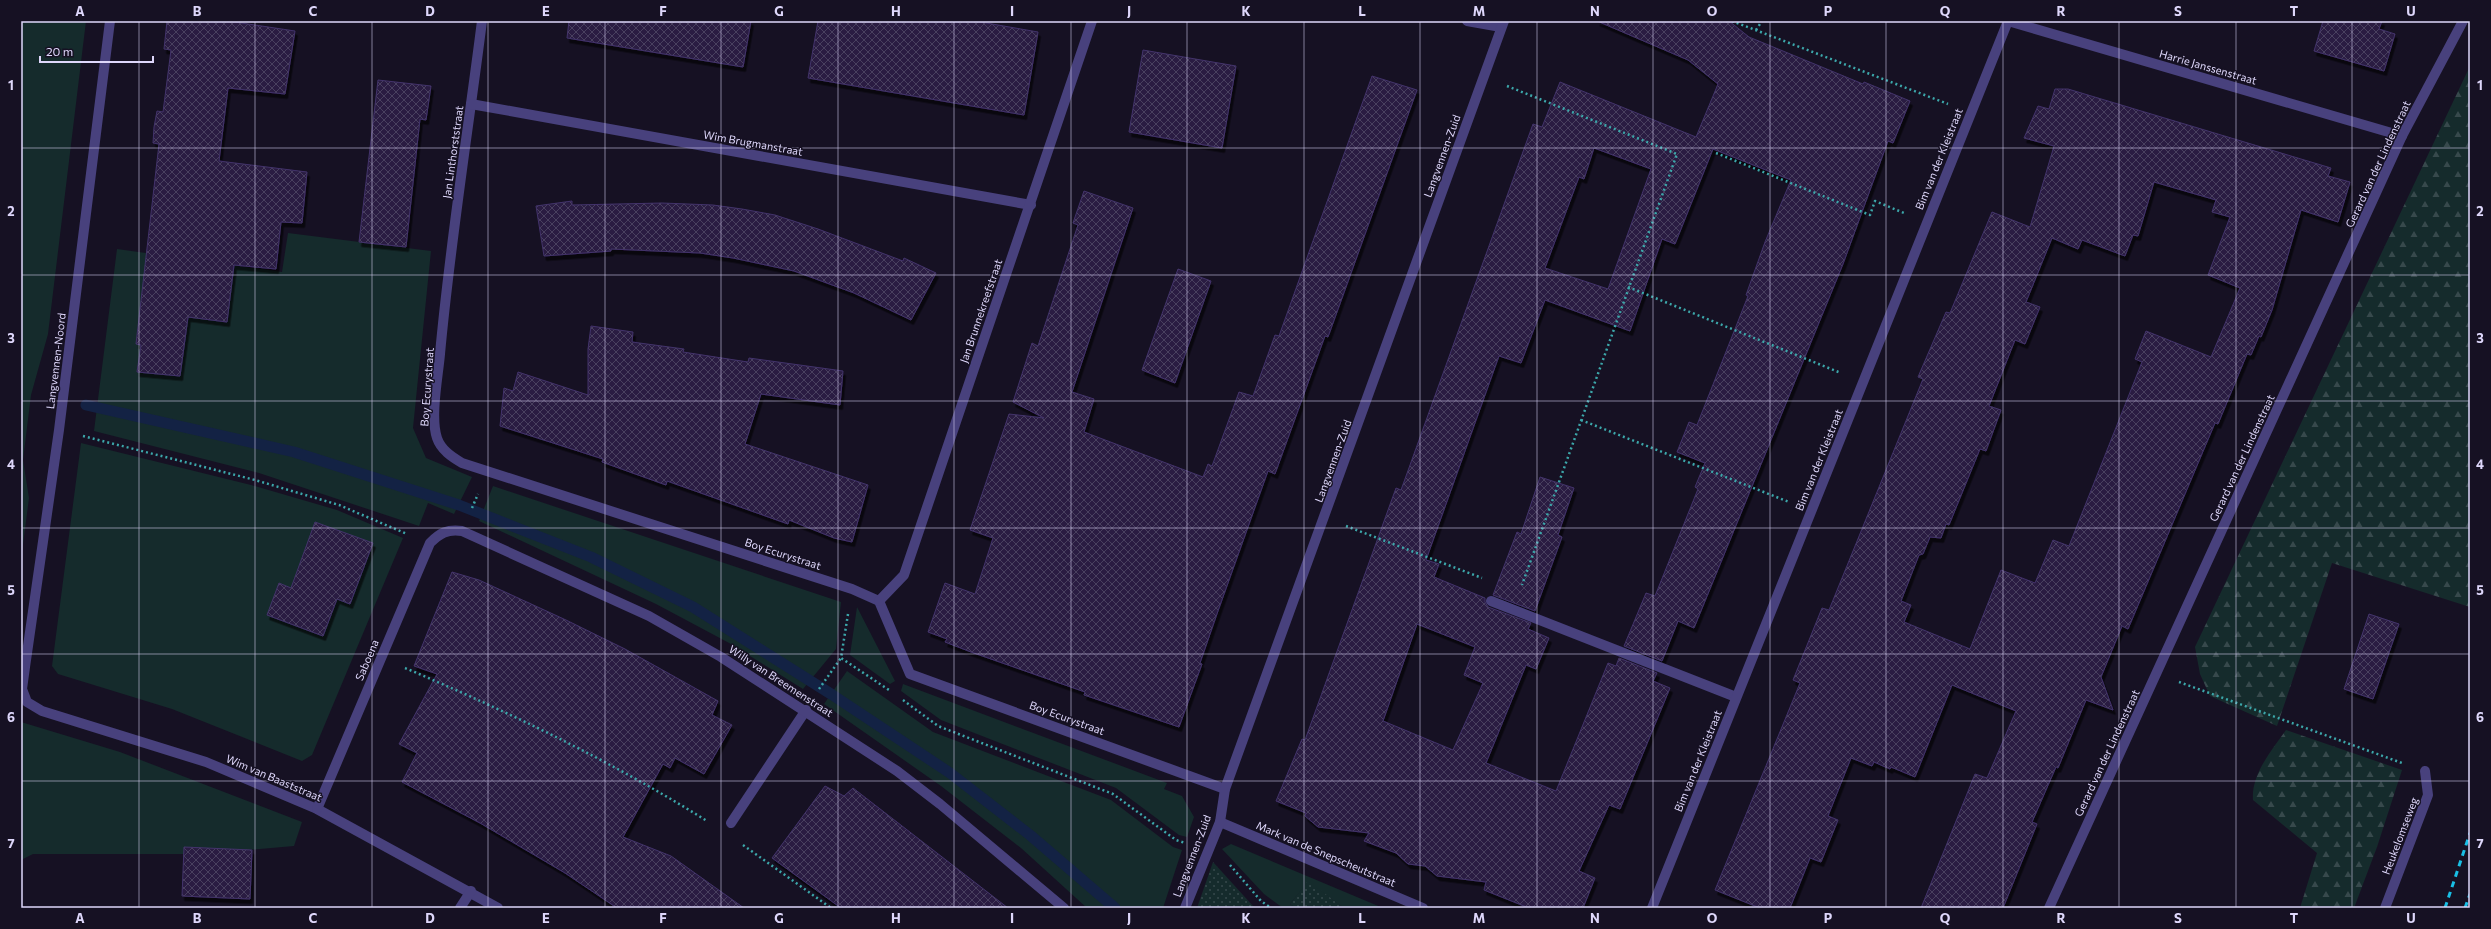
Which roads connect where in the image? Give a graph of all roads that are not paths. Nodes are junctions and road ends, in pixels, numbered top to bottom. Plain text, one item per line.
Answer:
1 (110, 21) edge
2 (482, 21) edge
3 (1092, 21) edge
4 (1467, 21) edge
5 (2008, 21) edge
6 (2463, 21) edge
7 (1502, 24) edge
8 (471, 104) junction
9 (2402, 136) junction
10 (1030, 205) junction
11 (446, 287) joint
12 (430, 543) joint
13 (879, 601) junction
14 (1491, 601) dead end
15 (1736, 697) junction
16 (27, 702) joint
17 (806, 710) junction
18 (2425, 771) road end
19 (1226, 789) junction
20 (317, 809) junction
21 (1220, 822) junction
22 (732, 823) dead end
23 (471, 891) junction
24 (460, 908) edge
25 (498, 908) edge
26 (1064, 908) edge
27 (1185, 908) edge
28 (1423, 908) edge
29 (1652, 908) edge
30 (2049, 908) edge
31 (2385, 908) edge

1 - 16 street, Langvennen-Noord
2 - 8 street, Jan Linthorststraat
3 - 10 street, Jan Brunnekreefstraat
4 - 7 street
5 - 9 street, Harrie Janssenstraat
5 - 15 street, Bim van der Kleistraat
6 - 9 street, Gerard van der Lindenstraat
7 - 19 street, Langvennen-Zuid
8 - 10 street, Wim Brugmanstraat
8 - 11 street, Jan Linthorststraat
9 - 30 street, Gerard van der Lindenstraat
10 - 13 street, Jan Brunnekreefstraat
11 - 13 street, Boy Ecurystraat
12 - 17 street, Willy van Breemenstraat
12 - 20 street, Saboena
13 - 19 street, Boy Ecurystraat
14 - 15 street
15 - 29 street, Bim van der Kleistraat
16 - 20 street, Wim van Baaststraat
17 - 22 street
17 - 26 street, Willy van Breemenstraat
18 - 31 street, Heukelomseweg
19 - 21 street, Langvennen-Zuid
20 - 23 street, Wim van Baaststraat
21 - 27 street, Langvennen-Zuid
21 - 28 street, Mark van de Snepscheutstraat
23 - 24 street
23 - 25 street, Wim van Baaststraat

